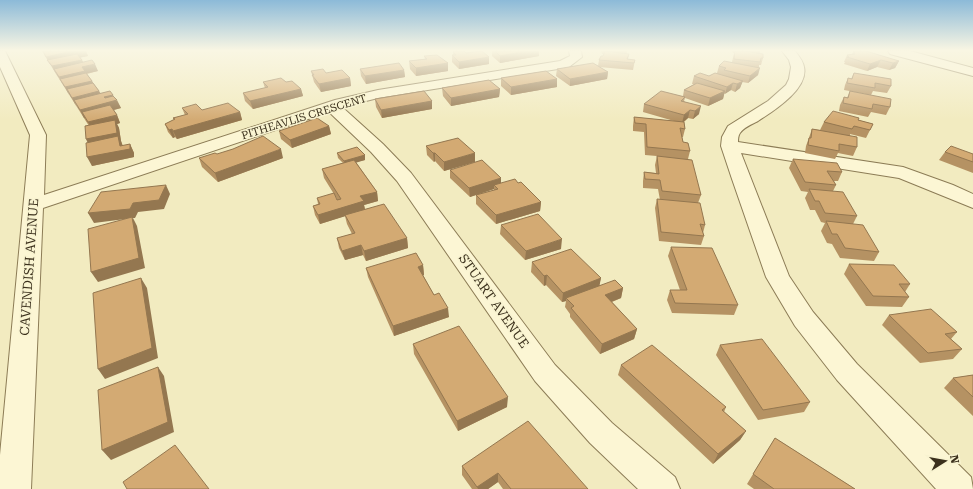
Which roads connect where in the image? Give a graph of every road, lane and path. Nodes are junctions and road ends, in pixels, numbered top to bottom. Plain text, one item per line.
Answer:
1 (10, 74) edge
2 (503, 74) edge
3 (798, 74) edge
4 (332, 106) junction
5 (730, 146) junction
6 (973, 202) edge
7 (33, 205) junction
8 (14, 489) edge
9 (663, 489) edge
10 (960, 489) edge

1 - 7 street, CAVENDISH AVENUE
2 - 4 street, PITHEAVLIS CRESCENT
3 - 5 street
4 - 7 street, PITHEAVLIS CRESCENT
4 - 9 street, STUART AVENUE
5 - 6 street
5 - 10 street
7 - 8 street, CAVENDISH AVENUE

